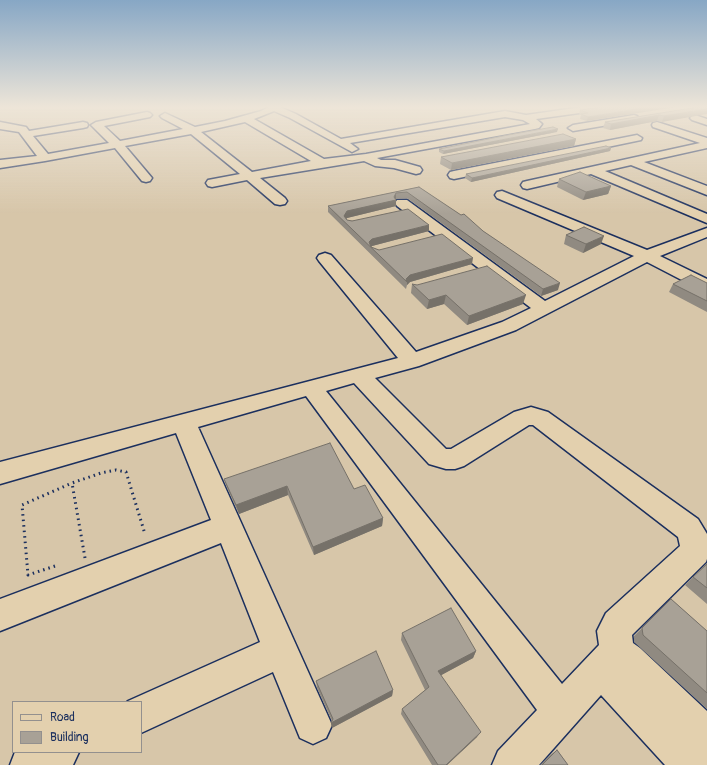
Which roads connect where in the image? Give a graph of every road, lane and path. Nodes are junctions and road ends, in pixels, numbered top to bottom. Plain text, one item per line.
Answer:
1 (34, 143) edge
2 (124, 143) edge
3 (208, 143) edge
4 (288, 143) edge
5 (341, 143) edge
6 (442, 143) edge
7 (585, 143) edge
8 (618, 143) edge
9 (117, 144) junction
10 (707, 145) edge
11 (592, 147) junction
12 (658, 147) dead end
13 (672, 152) junction
14 (366, 157) junction
15 (45, 158) junction
16 (630, 162) junction
17 (322, 163) junction
18 (0, 164) edge
19 (416, 170) dead end
20 (591, 170) junction
21 (454, 175) dead end
22 (249, 177) junction
23 (146, 178) dead end
24 (212, 184) dead end
25 (527, 184) dead end
26 (707, 191) edge
27 (502, 195) dead end
28 (280, 201) dead end
29 (402, 208) dead end
30 (705, 231) edge
31 (647, 256) junction
32 (325, 258) dead end
33 (488, 267) junction
34 (466, 273) edge
35 (707, 286) edge
36 (544, 308) junction
37 (412, 362) junction
38 (359, 375) junction
39 (311, 387) junction
40 (184, 422) junction
41 (0, 473) edge
42 (72, 483) junction
43 (228, 527) junction
44 (138, 536) dead end
45 (86, 562) junction
46 (56, 566) dead end
47 (0, 615) edge
48 (281, 650) junction
49 (610, 662) junction
50 (561, 712) junction
51 (142, 714) edge
52 (313, 724) dead end
53 (707, 738) edge
54 (56, 753) edge
55 (30, 765) edge
56 (512, 765) edge
57 (692, 765) edge

1 - 15 street
2 - 9 street
3 - 22 street
4 - 17 street
5 - 14 street
6 - 14 street
7 - 11 street
8 - 11 street
9 - 15 street
9 - 23 street
10 - 13 street
11 - 21 street
12 - 13 street
13 - 16 street
14 - 17 street
14 - 19 street
15 - 18 street
16 - 20 street
16 - 26 street
17 - 22 street
20 - 25 street
20 - 30 street
22 - 24 street
22 - 28 street
27 - 31 street
29 - 33 street
30 - 31 street
31 - 35 street
31 - 36 street
32 - 37 street
33 - 34 street
33 - 36 street
36 - 37 street
37 - 38 street
38 - 39 street
38 - 49 street
39 - 40 street
39 - 50 street
40 - 41 street
40 - 43 street
42 - 44 path
42 - 45 path
42 - 46 path
43 - 45 street
43 - 48 street
45 - 47 street
48 - 51 street
48 - 52 street
49 - 50 street
49 - 53 street
49 - 57 street
50 - 56 street
54 - 55 street

